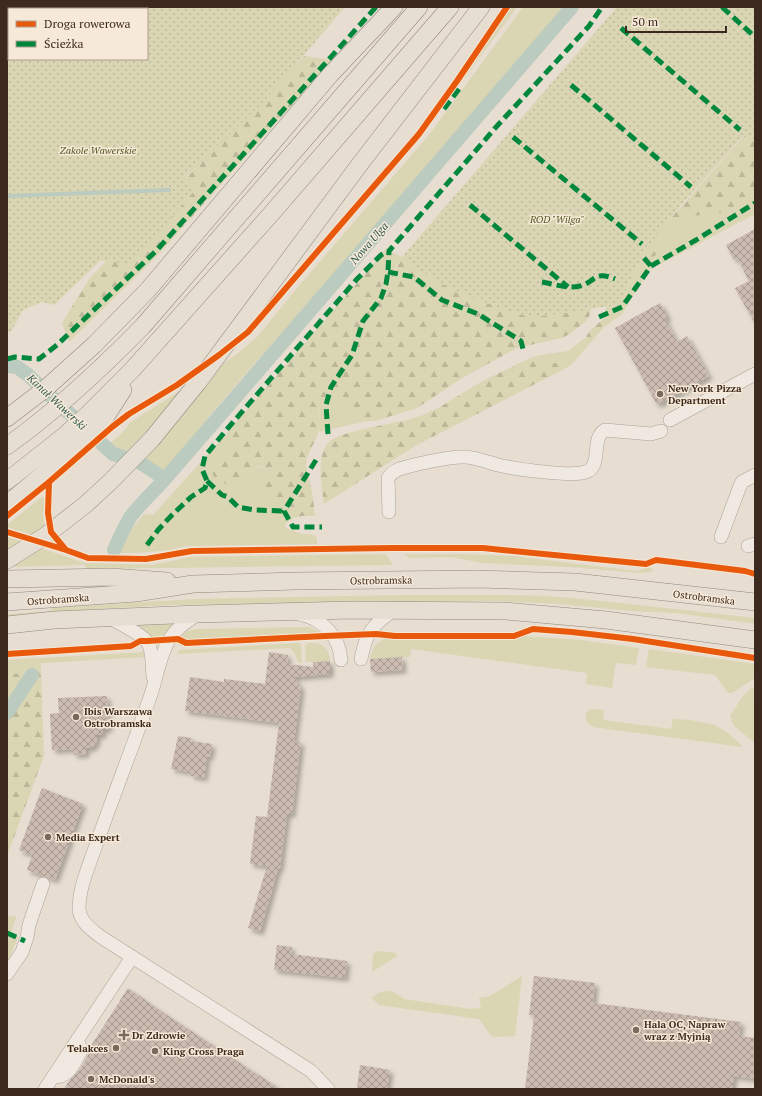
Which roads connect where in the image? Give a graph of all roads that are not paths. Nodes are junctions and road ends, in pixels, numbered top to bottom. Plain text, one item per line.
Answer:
1 (394, 7) edge
2 (419, 7) edge
3 (450, 7) edge
4 (481, 7) edge
5 (755, 374) edge
6 (7, 418) edge
7 (670, 420) dead end
8 (661, 431) dead end
9 (69, 442) junction
10 (7, 446) edge
11 (755, 474) edge
12 (7, 481) edge
13 (7, 504) edge
14 (389, 512) dead end
15 (720, 537) dead end
16 (7, 560) edge
17 (7, 579) edge
18 (193, 584) junction
19 (7, 602) edge
20 (755, 602) edge
21 (394, 610) junction
22 (287, 612) junction
23 (198, 614) junction
24 (108, 617) junction
25 (7, 625) edge
26 (755, 640) edge
27 (361, 659) dead end
28 (341, 660) dead end
29 (154, 682) junction
30 (43, 884) dead end
31 (132, 957) junction
32 (7, 974) edge
33 (45, 1089) edge
34 (328, 1089) edge

1 - 6 main road
2 - 10 main road
3 - 9 main road
4 - 16 main road
5 - 7 street
8 - 14 street
9 - 12 main road
9 - 13 main road
11 - 15 street
17 - 18 main road
18 - 19 main road, Ostrobramska
18 - 20 main road, Ostrobramska
21 - 22 main road, Ostrobramska
21 - 26 main road, Ostrobramska
21 - 27 street
22 - 23 main road, Ostrobramska
22 - 28 street
23 - 24 main road, Ostrobramska
23 - 29 street
24 - 25 main road, Ostrobramska
24 - 29 street
29 - 31 street
30 - 32 street
31 - 33 street
31 - 34 street

